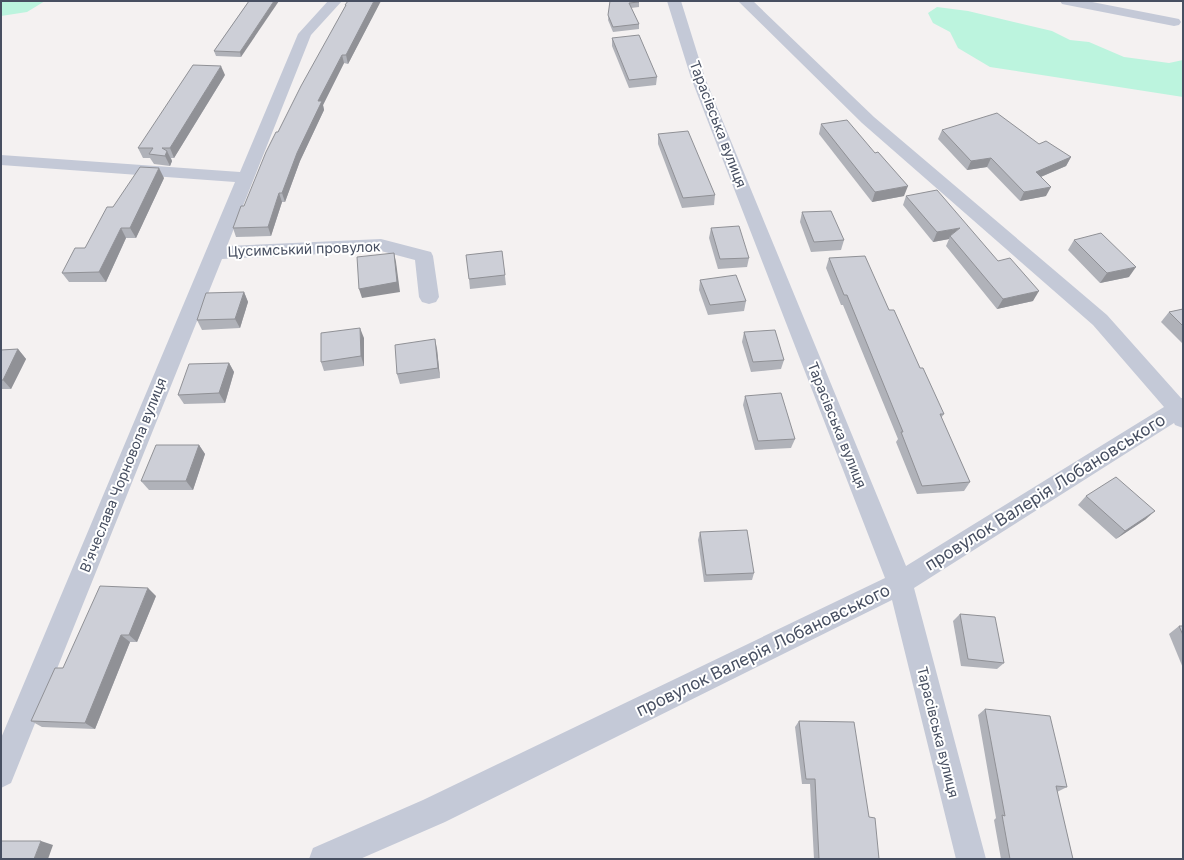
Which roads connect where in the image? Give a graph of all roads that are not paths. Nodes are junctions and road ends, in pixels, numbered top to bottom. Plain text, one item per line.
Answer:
1 (335, 1) edge
2 (674, 1) edge
3 (745, 1) edge
4 (1067, 1) edge
5 (1174, 22) dead end
6 (1, 160) edge
7 (245, 178) junction
8 (215, 253) junction
9 (429, 297) dead end
10 (1181, 411) edge
11 (900, 583) junction
12 (1, 773) edge
13 (324, 859) edge
14 (971, 859) edge

1 - 7 street, В'ячеслава Чорновола вулиця
2 - 11 street, Тарасівська вулиця
3 - 10 street
4 - 5 street
6 - 7 street
7 - 8 street, В'ячеслава Чорновола вулиця
8 - 9 street, Цусимський провулок
8 - 12 street, В'ячеслава Чорновола вулиця
10 - 11 street, провулок Валерія Лобановського
11 - 13 street, провулок Валерія Лобановського
11 - 14 street, Тарасівська вулиця

